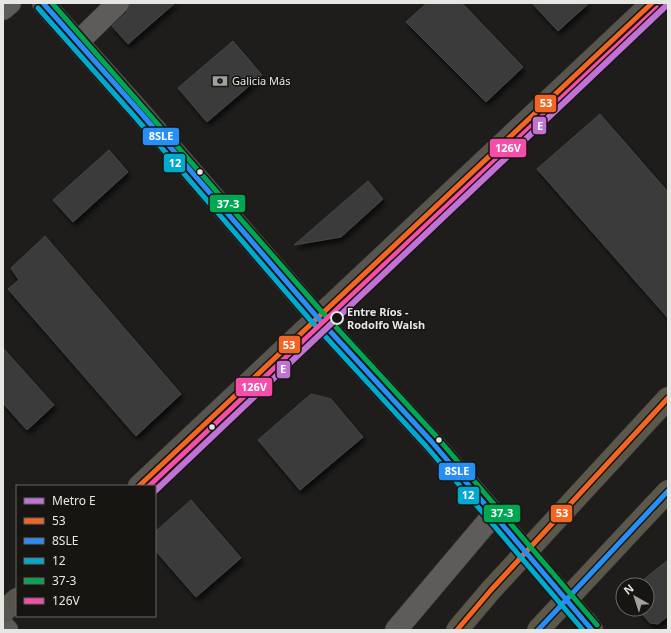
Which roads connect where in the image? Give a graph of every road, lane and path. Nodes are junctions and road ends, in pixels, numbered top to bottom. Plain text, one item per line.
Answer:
1 (10, 3) edge
2 (43, 3) edge
3 (118, 3) edge
4 (652, 3) edge
5 (3, 9) edge
6 (78, 42) junction
7 (317, 317) junction
8 (668, 398) edge
9 (140, 485) edge
10 (668, 490) edge
11 (500, 521) joint
12 (16, 600) edge
13 (3, 612) edge
14 (3, 626) edge
15 (7, 630) edge
16 (396, 630) edge
17 (457, 630) edge
18 (538, 630) edge

1 - 5 street
2 - 6 main road
3 - 6 street
4 - 7 main road
6 - 7 main road
7 - 9 main road
7 - 11 main road
8 - 17 highway, bridge
10 - 18 highway, bridge
11 - 16 street
12 - 13 main road
14 - 15 street

